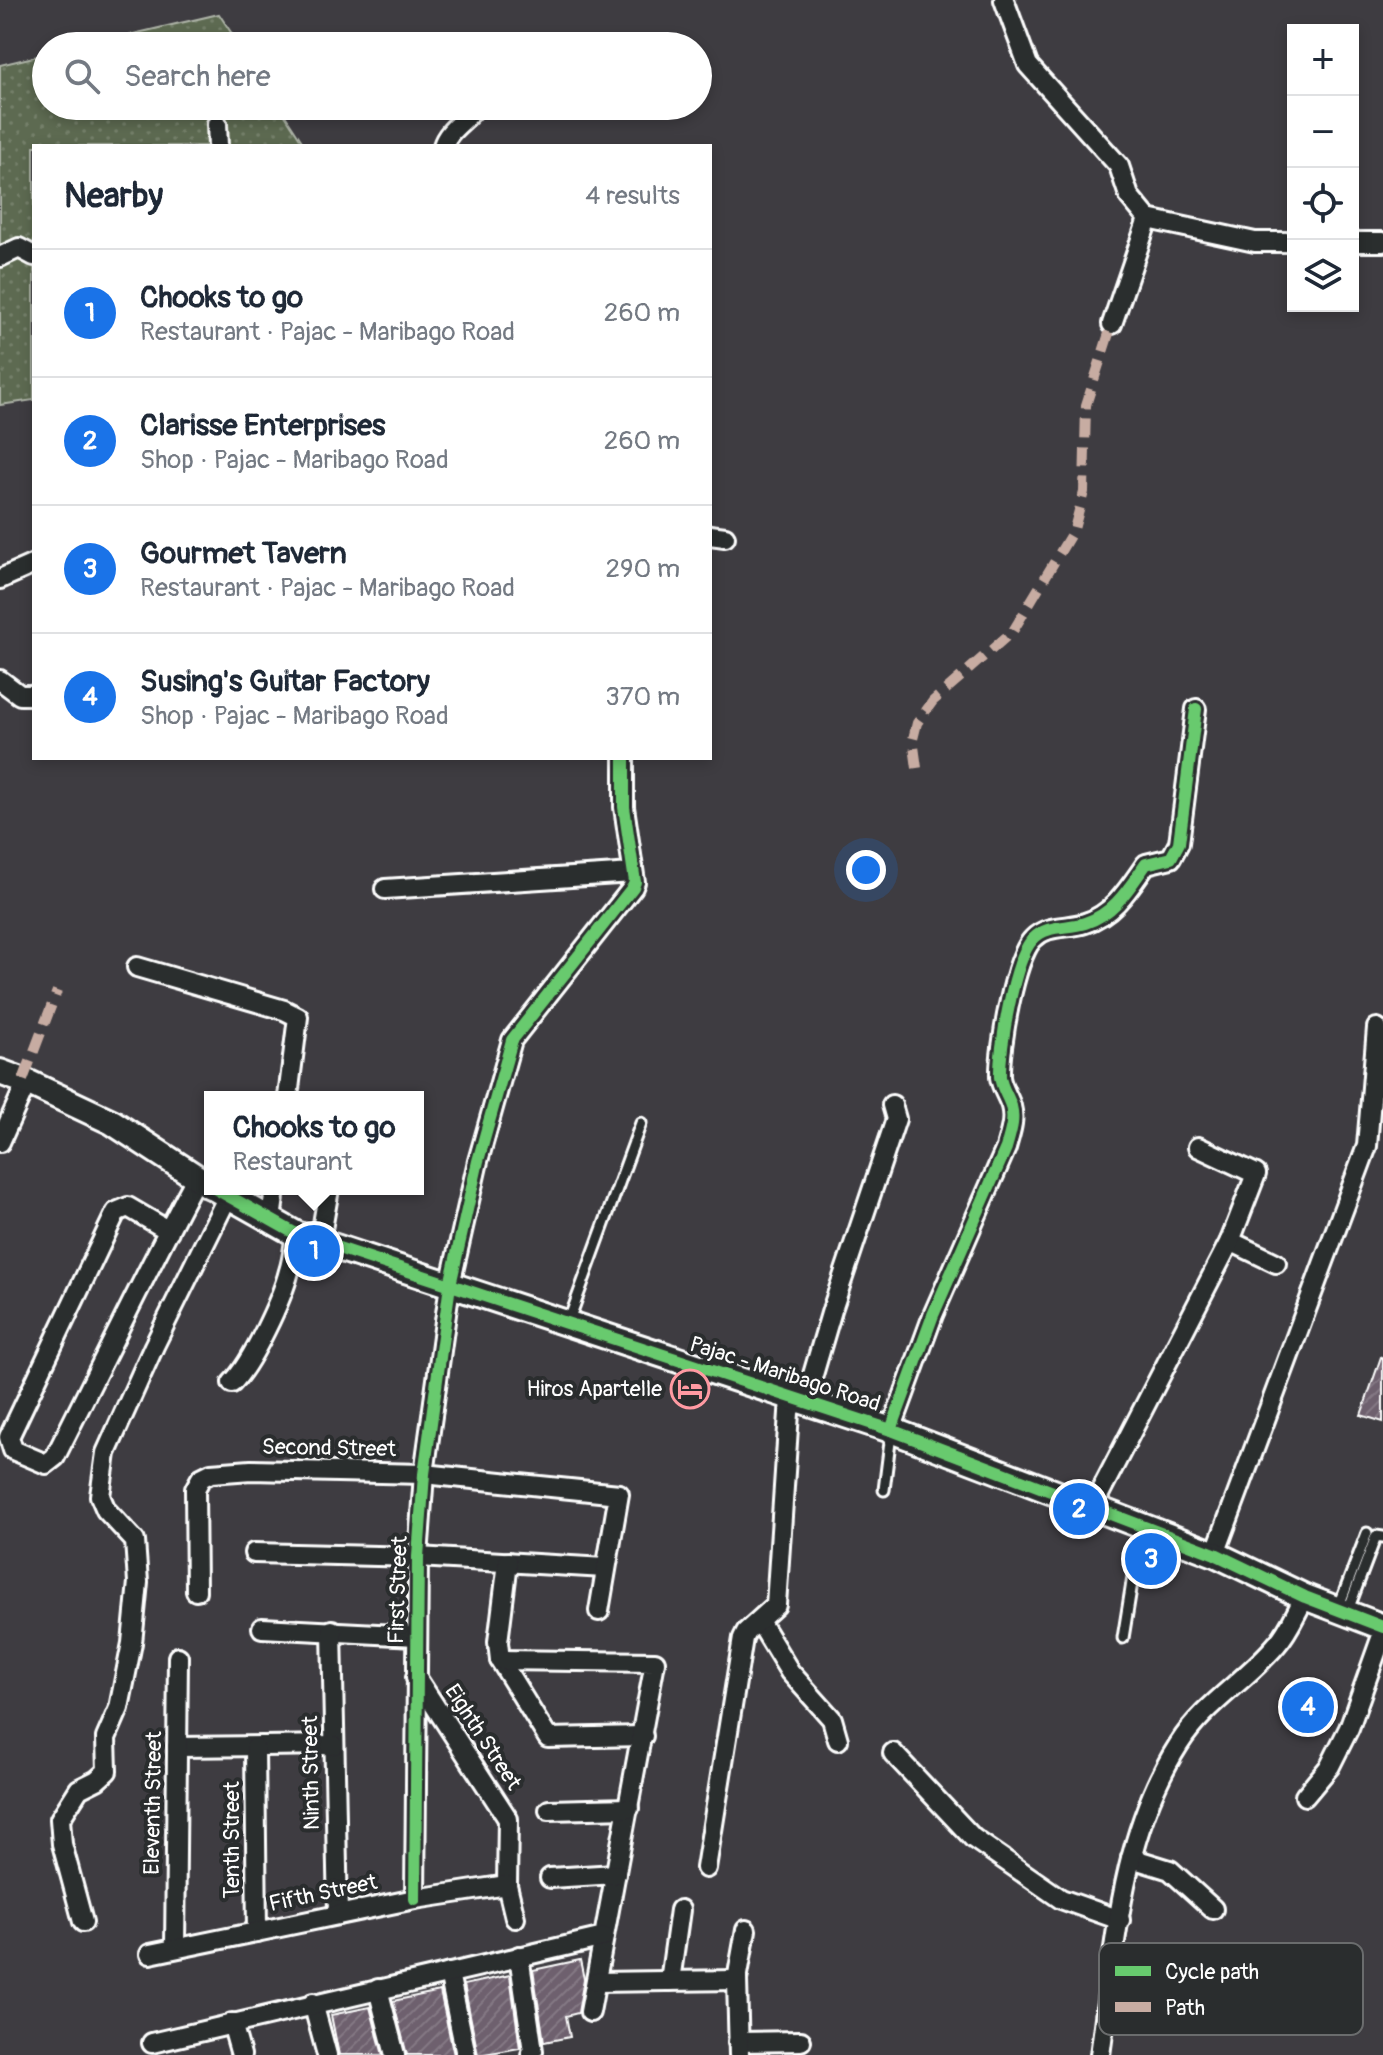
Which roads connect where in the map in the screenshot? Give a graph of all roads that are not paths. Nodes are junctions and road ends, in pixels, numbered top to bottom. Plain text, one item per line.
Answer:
1 (1004, 0) edge
2 (467, 120) edge
3 (217, 124) dead end
4 (218, 144) edge
5 (444, 144) edge
6 (1148, 219) junction
7 (1287, 242) edge
8 (1359, 242) edge
9 (1383, 242) edge
10 (32, 255) edge
11 (0, 257) edge
12 (1112, 324) dead end
13 (32, 565) edge
14 (0, 579) edge
15 (0, 680) edge
16 (32, 695) edge
17 (1196, 709) dead end
18 (624, 760) edge
19 (633, 873) junction
20 (385, 889) dead end
21 (137, 967) dead end
22 (1377, 1028) dead end
23 (0, 1072) edge
24 (27, 1082) junction
25 (289, 1091) edge
26 (892, 1105) dead end
27 (641, 1123) dead end
28 (0, 1142) edge
29 (1198, 1147) dead end
30 (204, 1181) edge
31 (205, 1195) edge
32 (210, 1195) edge
33 (227, 1195) edge
34 (274, 1195) edge
35 (328, 1195) edge
36 (271, 1220) junction
37 (169, 1231) junction
38 (296, 1234) junction
39 (320, 1241) junction
40 (1230, 1241) junction
41 (1276, 1263) dead end
42 (450, 1285) junction
43 (568, 1323) junction
44 (232, 1383) dead end
45 (798, 1400) junction
46 (891, 1430) junction
47 (424, 1474) junction
48 (884, 1490) dead end
49 (1093, 1506) junction
50 (1141, 1525) junction
51 (1367, 1533) dead end
52 (1383, 1537) edge
53 (254, 1553) dead end
54 (1215, 1554) junction
55 (418, 1557) junction
56 (508, 1562) junction
57 (605, 1568) junction
58 (196, 1591) dead end
59 (1305, 1597) junction
60 (599, 1611) dead end
61 (1342, 1611) junction
62 (759, 1621) junction
63 (1383, 1627) edge
64 (262, 1628) dead end
65 (332, 1630) junction
66 (1383, 1633) edge
67 (416, 1636) junction
68 (1123, 1638) dead end
69 (178, 1657) dead end
70 (500, 1660) junction
71 (416, 1677) junction
72 (643, 1736) junction
73 (838, 1740) dead end
74 (334, 1745) junction
75 (177, 1747) junction
76 (255, 1748) junction
77 (893, 1753) dead end
78 (1305, 1796) dead end
79 (629, 1808) junction
80 (549, 1810) dead end
81 (1131, 1858) junction
82 (706, 1868) dead end
83 (616, 1874) junction
84 (550, 1878) dead end
85 (507, 1885) junction
86 (415, 1899) junction
87 (1213, 1909) dead end
88 (680, 1910) dead end
89 (338, 1915) junction
90 (515, 1918) dead end
91 (1120, 1920) junction
92 (83, 1922) dead end
93 (746, 1930) dead end
94 (257, 1932) junction
95 (604, 1937) junction
96 (1116, 1943) edge
97 (175, 1948) junction
98 (150, 1954) dead end
99 (519, 1956) junction
100 (449, 1973) junction
101 (737, 1980) junction
102 (670, 1981) junction
103 (596, 1982) junction
104 (378, 1989) junction
105 (313, 2003) junction
106 (590, 2012) dead end
107 (232, 2023) junction
108 (1103, 2035) edge
109 (801, 2041) dead end
110 (152, 2043) dead end
111 (739, 2049) edge
112 (241, 2055) edge
113 (327, 2055) edge
114 (395, 2055) edge
115 (466, 2055) edge
116 (531, 2055) edge
117 (1100, 2055) edge

1 - 6 street
2 - 5 street
3 - 4 street
6 - 7 street
6 - 12 street
8 - 9 street
10 - 11 street
13 - 14 street
15 - 16 street
17 - 46 street
18 - 19 street
19 - 20 street
19 - 42 street, First Street
21 - 25 street
22 - 54 street
23 - 24 street, Pajac - Maribago Road
24 - 28 street
24 - 30 street, Pajac - Maribago Road
26 - 45 street
27 - 43 lane
29 - 40 street
31 - 37 street
32 - 92 street
33 - 36 street, Pajac - Maribago Road
34 - 36 street
35 - 39 street
36 - 38 street, Pajac - Maribago Road
37 - 37 street
38 - 39 street, Pajac - Maribago Road
38 - 44 street
39 - 42 street, Pajac - Maribago Road
40 - 41 street
40 - 49 street
42 - 43 street, Pajac - Maribago Road
42 - 47 street, First Street
43 - 45 street, Pajac - Maribago Road
45 - 46 street, Pajac - Maribago Road
45 - 62 street
46 - 48 lane
46 - 49 street, Pajac - Maribago Road
47 - 55 street, First Street
47 - 57 street, Second Street
47 - 58 street, Second Street
49 - 50 street, Pajac - Maribago Road
50 - 54 street, Pajac - Maribago Road
50 - 68 lane
51 - 61 lane
52 - 61 lane
53 - 55 street
54 - 59 street, Pajac - Maribago Road
55 - 56 street
55 - 67 street, First Street
56 - 57 street
56 - 70 street
57 - 60 street
59 - 61 street, Pajac - Maribago Road
59 - 81 street
61 - 63 street, Pajac - Maribago Road
62 - 73 street
62 - 82 street
64 - 65 street
65 - 67 street
65 - 74 street, Ninth Street
66 - 78 street
67 - 71 street, First Street
69 - 75 street, Eleventh Street
70 - 72 street
70 - 72 street
71 - 85 street, Eighth Street
71 - 86 street, First Street
72 - 79 street
74 - 76 street
74 - 89 street, Ninth Street
75 - 76 street
75 - 97 street, Eleventh Street
76 - 94 street, Tenth Street
77 - 91 street
79 - 80 street
79 - 83 street
81 - 87 street
81 - 91 street
83 - 84 street
83 - 95 street
85 - 86 street, Fifth Street
85 - 90 street, Eighth Street
86 - 89 street, Fifth Street
88 - 102 street
89 - 94 street, Fifth Street
91 - 96 street
93 - 101 street
94 - 97 street, Fifth Street
95 - 99 street
95 - 103 street
97 - 98 street, Fifth Street
99 - 100 street
99 - 116 street
100 - 104 street
100 - 115 street
101 - 102 street
101 - 111 street
102 - 103 street
103 - 106 street
104 - 105 street
104 - 114 street
105 - 107 street
105 - 113 street
107 - 110 street
107 - 112 street
108 - 117 street
109 - 111 street

